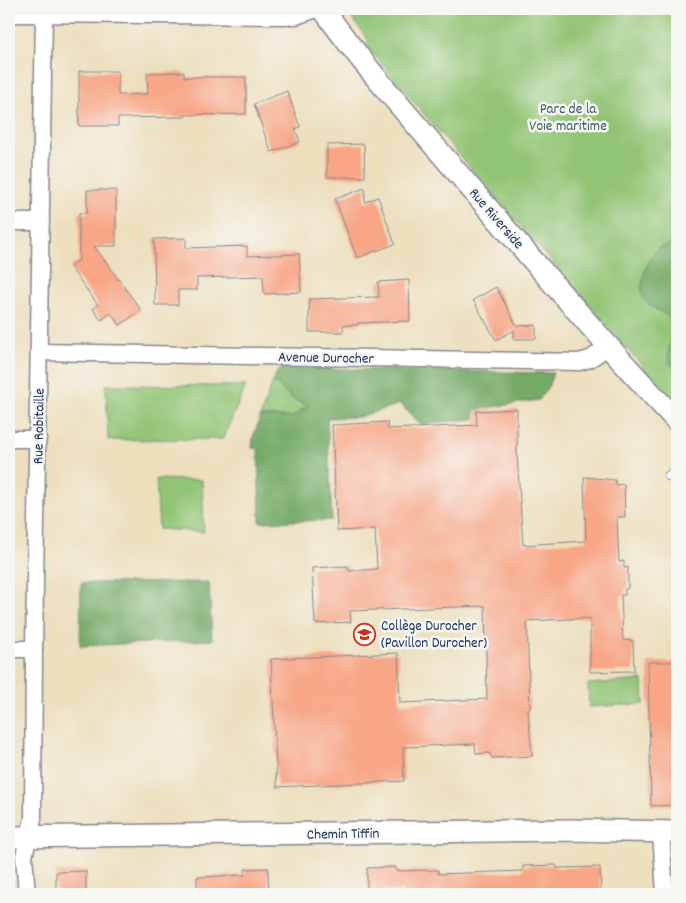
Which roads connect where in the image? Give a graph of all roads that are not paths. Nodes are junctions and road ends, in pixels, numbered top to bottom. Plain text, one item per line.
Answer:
1 (317, 9) edge
2 (323, 9) edge
3 (9, 14) edge
4 (44, 14) junction
5 (9, 222) edge
6 (41, 222) junction
7 (609, 346) junction
8 (39, 352) junction
9 (675, 415) edge
10 (9, 439) edge
11 (38, 439) junction
12 (677, 468) edge
13 (669, 476) dead end
14 (9, 649) edge
15 (34, 649) junction
16 (669, 832) edge
17 (19, 837) edge
18 (27, 894) edge
19 (665, 894) edge

1 - 4 street
2 - 7 street, Rue Riverside
3 - 4 street
4 - 6 street, Rue Robitaille
5 - 6 street
6 - 8 street, Rue Robitaille
7 - 8 street, Avenue Durocher
7 - 9 street, Rue Riverside
8 - 11 street, Rue Robitaille
10 - 11 street
11 - 15 street, Rue Robitaille
12 - 13 lane
14 - 15 street
15 - 17 street, Rue Robitaille
16 - 17 street, Chemin Tiffin
16 - 19 street
17 - 18 street, Rue Robitaille

